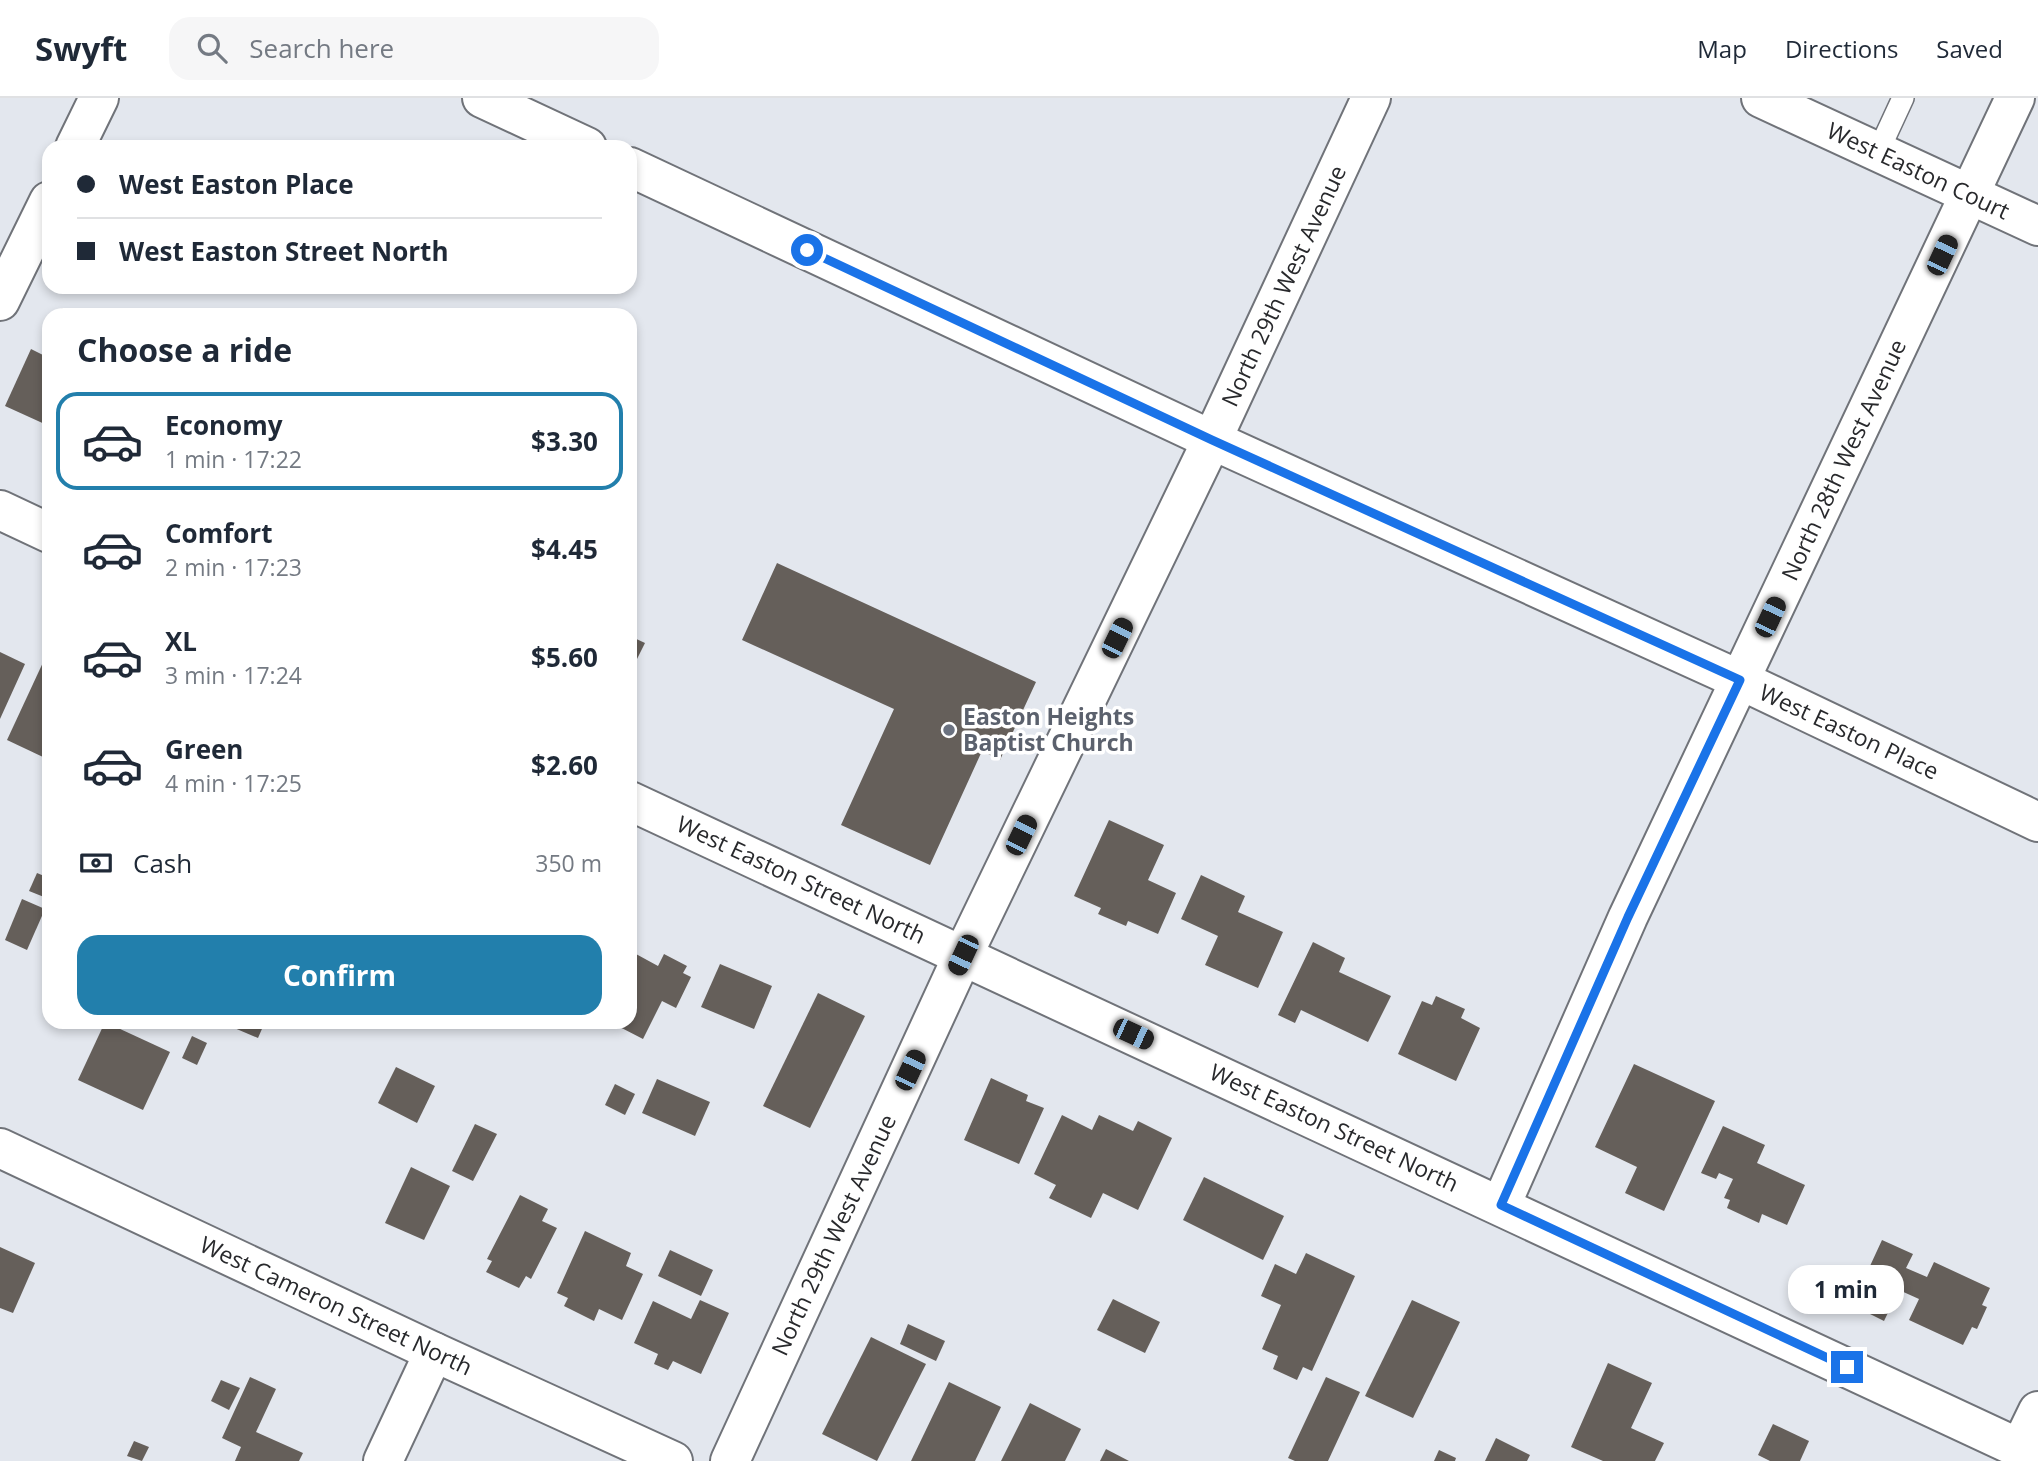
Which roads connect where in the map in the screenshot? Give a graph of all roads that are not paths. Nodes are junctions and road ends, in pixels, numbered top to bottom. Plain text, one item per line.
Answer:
1 (99, 98) edge
2 (482, 98) edge
3 (1371, 98) edge
4 (1761, 98) edge
5 (1903, 98) edge
6 (2015, 98) edge
7 (78, 140) edge
8 (572, 140) edge
9 (1878, 152) junction
10 (637, 170) edge
11 (1971, 194) junction
12 (42, 215) edge
13 (2038, 226) edge
14 (0, 301) edge
15 (1212, 440) junction
16 (0, 510) edge
17 (42, 530) edge
18 (1740, 680) junction
19 (637, 804) edge
20 (2038, 822) edge
21 (963, 955) junction
22 (0, 1148) edge
23 (1501, 1205) junction
24 (434, 1352) junction
25 (2038, 1410) edge
26 (2029, 1452) edge
27 (383, 1461) edge
28 (673, 1461) edge
29 (730, 1461) edge

1 - 7 street
2 - 8 street
3 - 15 street, North 29th West Avenue
4 - 9 street, West Easton Court
5 - 9 lane
6 - 11 street, North 28th West Avenue
9 - 11 street, West Easton Court
10 - 15 street, West Easton Place
11 - 13 street, West Easton Court
11 - 18 street, North 28th West Avenue
12 - 14 street
15 - 18 street, West Easton Place
15 - 21 street, North 29th West Avenue
16 - 17 street
18 - 20 street, West Easton Place
18 - 23 street, North 28th West Avenue
19 - 21 street, West Easton Street North
21 - 23 street, West Easton Street North
21 - 29 street, North 29th West Avenue
22 - 24 street, West Cameron Street North
23 - 26 street, West Easton Street North
24 - 27 street
24 - 28 street, West Cameron Street North
25 - 26 street

